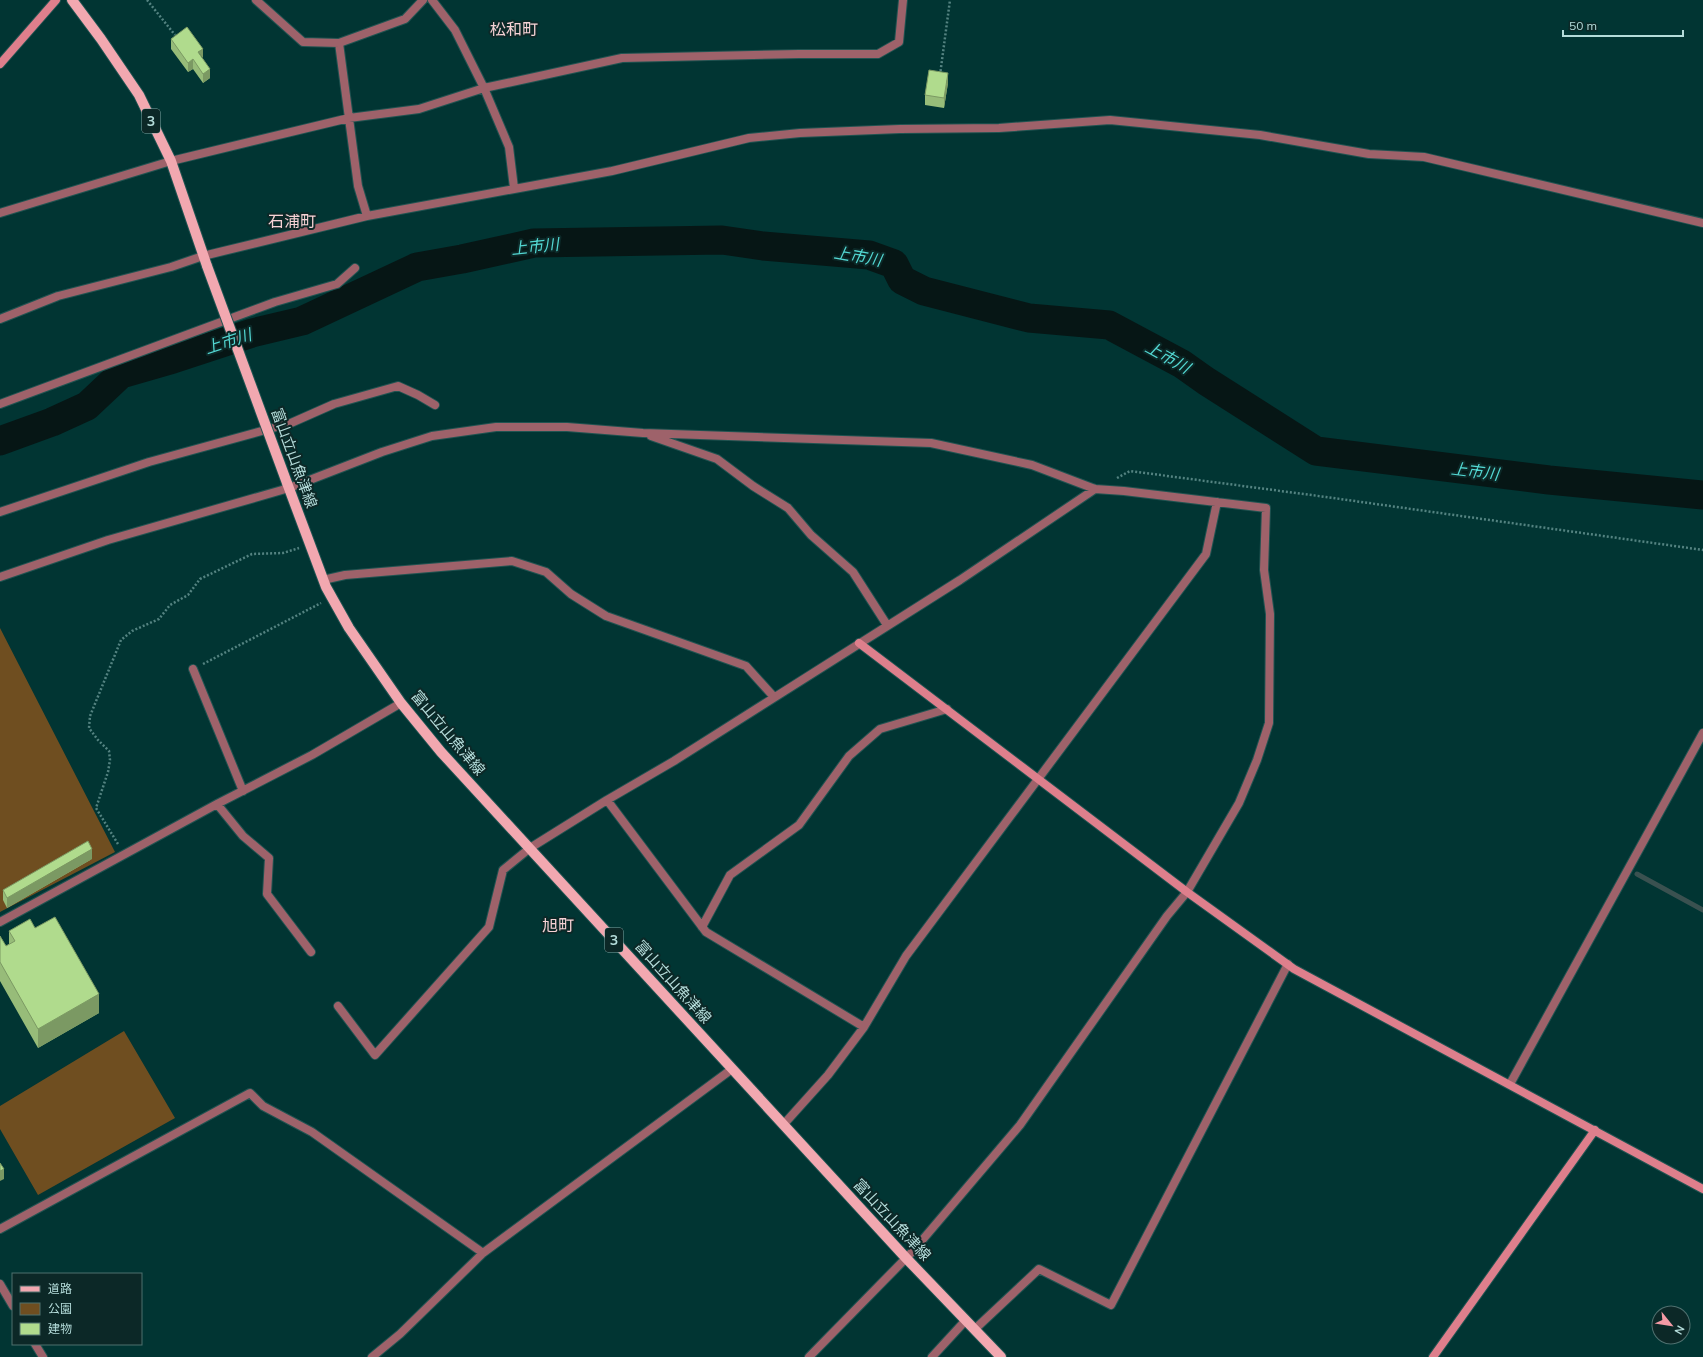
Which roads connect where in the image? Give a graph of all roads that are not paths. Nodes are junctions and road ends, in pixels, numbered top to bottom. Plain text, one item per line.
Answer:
1 (72, 0) edge
2 (256, 0) edge
3 (423, 0) edge
4 (432, 0) edge
5 (903, 0) edge
6 (52, 1) edge
7 (339, 43) junction
8 (0, 64) edge
9 (484, 88) junction
10 (349, 118) junction
11 (171, 162) junction
12 (514, 188) junction
13 (0, 213) edge
14 (367, 216) junction
15 (1703, 223) edge
16 (203, 256) junction
17 (355, 268) dead end
18 (0, 319) edge
19 (0, 404) edge
20 (435, 405) dead end
21 (643, 433) junction
22 (288, 486) junction
23 (1095, 489) junction
24 (1217, 502) junction
25 (0, 512) edge
26 (0, 577) edge
27 (323, 580) junction
28 (887, 625) junction
29 (859, 643) junction
30 (193, 669) road end
31 (774, 697) junction
32 (401, 703) junction
33 (947, 709) junction
34 (1703, 733) edge
35 (1038, 779) junction
36 (243, 791) junction
37 (607, 800) junction
38 (217, 804) junction
39 (530, 848) junction
40 (1187, 892) junction
41 (0, 922) edge
42 (702, 927) junction
43 (310, 952) dead end
44 (1288, 964) junction
45 (338, 1006) dead end
46 (864, 1027) junction
47 (732, 1069) junction
48 (1510, 1084) junction
49 (784, 1124) junction
50 (1595, 1130) junction
51 (1703, 1189) edge
52 (0, 1229) edge
53 (483, 1253) junction
54 (906, 1258) junction
55 (0, 1284) edge
56 (12, 1304) edge
57 (966, 1320) junction
58 (975, 1329) junction
59 (36, 1345) edge
60 (43, 1357) edge
61 (372, 1357) edge
62 (809, 1357) edge
63 (932, 1357) edge
64 (1001, 1357) edge
65 (1433, 1357) edge

1 - 11 main road, 富山立山魚津線 / 3
2 - 7 street
3 - 7 street
4 - 9 street
5 - 9 street
6 - 8 street
7 - 10 street
9 - 10 street
9 - 12 street
10 - 11 street
10 - 14 street
11 - 13 street
11 - 16 main road, 富山立山魚津線 / 3
12 - 14 street
12 - 15 street
14 - 16 street
16 - 18 street
16 - 22 main road, 富山立山魚津線 / 3, bridge
17 - 19 street
20 - 25 street
21 - 22 street
21 - 23 street
21 - 28 street
22 - 26 street
22 - 27 main road, 富山立山魚津線 / 3
23 - 24 street
23 - 28 street
24 - 35 street
24 - 40 street
27 - 31 street
27 - 32 main road, 富山立山魚津線 / 3
28 - 29 street
29 - 31 street
29 - 33 street
30 - 36 street
31 - 37 street
32 - 36 street
32 - 39 main road, 富山立山魚津線 / 3
33 - 35 street
33 - 42 street
34 - 48 street
35 - 40 street
35 - 46 street
36 - 38 street
37 - 39 street
37 - 42 street
38 - 41 street
38 - 43 street
39 - 45 street
39 - 47 main road, 富山立山魚津線 / 3
40 - 44 street
40 - 54 street
42 - 46 street
44 - 48 street
44 - 58 street
46 - 49 street
47 - 49 main road, 富山立山魚津線 / 3
47 - 53 street
48 - 50 street
49 - 54 main road, 富山立山魚津線 / 3
50 - 51 street
50 - 65 street
52 - 53 street
53 - 61 street
54 - 57 main road, 富山立山魚津線 / 3
54 - 62 street
55 - 56 street
57 - 58 main road, 富山立山魚津線 / 3
57 - 63 street
58 - 64 main road, 富山立山魚津線 / 3
59 - 60 street

